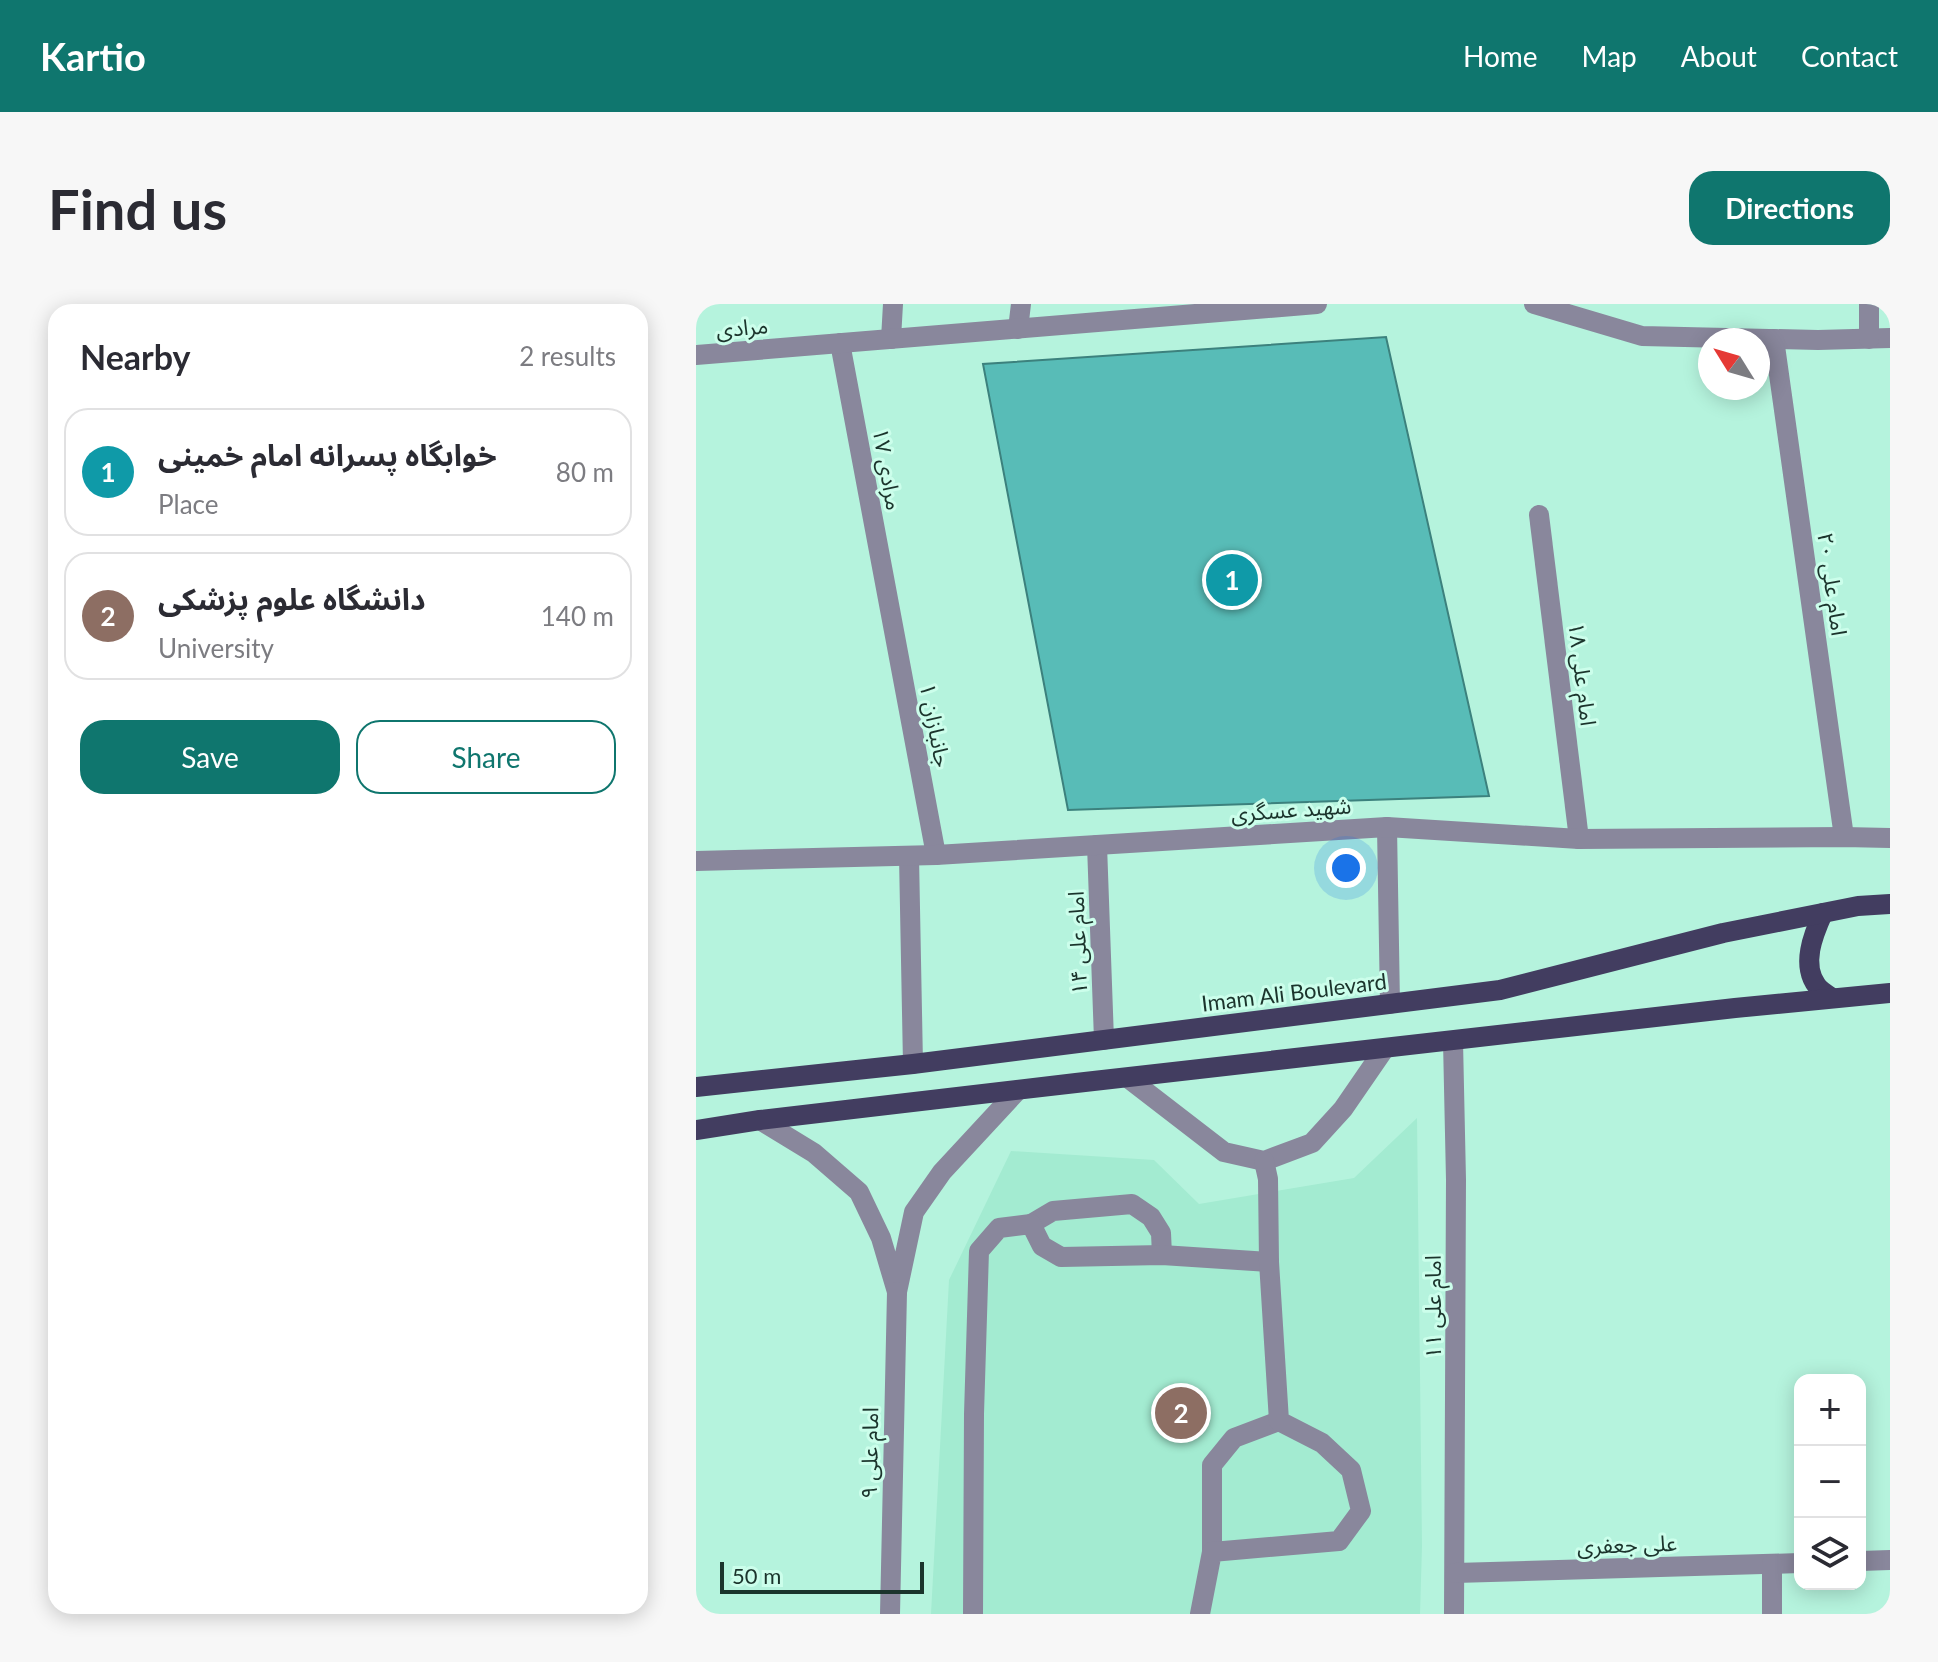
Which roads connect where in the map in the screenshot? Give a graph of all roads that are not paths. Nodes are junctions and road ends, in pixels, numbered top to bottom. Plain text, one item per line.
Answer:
1 (893, 304) edge
2 (1021, 304) edge
3 (1317, 304) edge
4 (1534, 304) edge
5 (1869, 304) edge
6 (1254, 307) edge
7 (1018, 329) junction
8 (1890, 338) edge
9 (891, 339) junction
10 (1774, 339) junction
11 (1869, 339) junction
12 (840, 343) junction
13 (696, 355) edge
14 (1539, 515) dead end
15 (889, 604) joint
16 (1387, 827) junction
17 (1844, 837) junction
18 (1890, 838) edge
19 (1579, 839) junction
20 (1097, 845) junction
21 (936, 855) junction
22 (909, 856) junction
23 (696, 861) edge
24 (1890, 904) edge
25 (1823, 913) junction
26 (1890, 993) edge
27 (1832, 998) junction
28 (1390, 1004) junction
29 (1104, 1040) junction
30 (1453, 1041) junction
31 (1385, 1048) junction
32 (913, 1064) junction
33 (1128, 1078) junction
34 (696, 1087) edge
35 (1018, 1090) junction
36 (760, 1120) junction
37 (696, 1130) edge
38 (1264, 1161) junction
39 (1031, 1224) junction
40 (1162, 1255) junction
41 (1269, 1262) junction
42 (897, 1292) junction
43 (1279, 1421) junction
44 (1212, 1552) junction
45 (1890, 1560) edge
46 (1866, 1561) edge
47 (1794, 1563) edge
48 (1772, 1564) junction
49 (1455, 1573) junction
50 (890, 1614) edge
51 (973, 1614) edge
52 (1200, 1614) edge
53 (1454, 1614) edge
54 (1772, 1614) edge

1 - 9 street
2 - 7 street
3 - 6 street, مرادی
4 - 10 street
5 - 11 street
6 - 7 street, مرادی
7 - 9 street, مرادی
8 - 11 street
9 - 12 street, مرادی
10 - 11 street
10 - 17 street, امام علی ۲۰
12 - 13 street, مرادی
12 - 15 street, مرادی ۱۷
14 - 19 street, امام علی ۱۸
15 - 21 street, جانبازان ۱
16 - 19 street, شهید عسگری
16 - 20 street, شهید عسگری
16 - 28 street
17 - 18 street, شهید عسگری
17 - 19 street, شهید عسگری
20 - 21 street, شهید عسگری
20 - 29 street, امام علی ۱۴
21 - 22 street, شهید عسگری
22 - 23 street, شهید عسگری
22 - 32 street
24 - 25 main road, Imam Ali Boulevard
25 - 27 main road
25 - 28 main road, Imam Ali Boulevard
26 - 27 main road
27 - 30 main road
28 - 29 main road, Imam Ali Boulevard
29 - 32 main road, Imam Ali Boulevard
30 - 31 main road
30 - 49 street, امام علی ۱۱
31 - 33 main road
31 - 38 street
32 - 34 main road, Imam Ali Boulevard
33 - 35 main road
33 - 38 street
35 - 36 main road
35 - 42 street, امام علی ۹
36 - 37 main road
36 - 42 street, امام علی ۹
38 - 41 street
39 - 40 street
39 - 40 street
39 - 51 street
40 - 41 street
41 - 43 street
42 - 50 street, امام علی ۹
43 - 44 street
43 - 44 street
44 - 52 street
45 - 46 street
47 - 48 street, علی جعفری
48 - 49 street, علی جعفری
48 - 54 street
49 - 53 street, امام علی ۱۱

